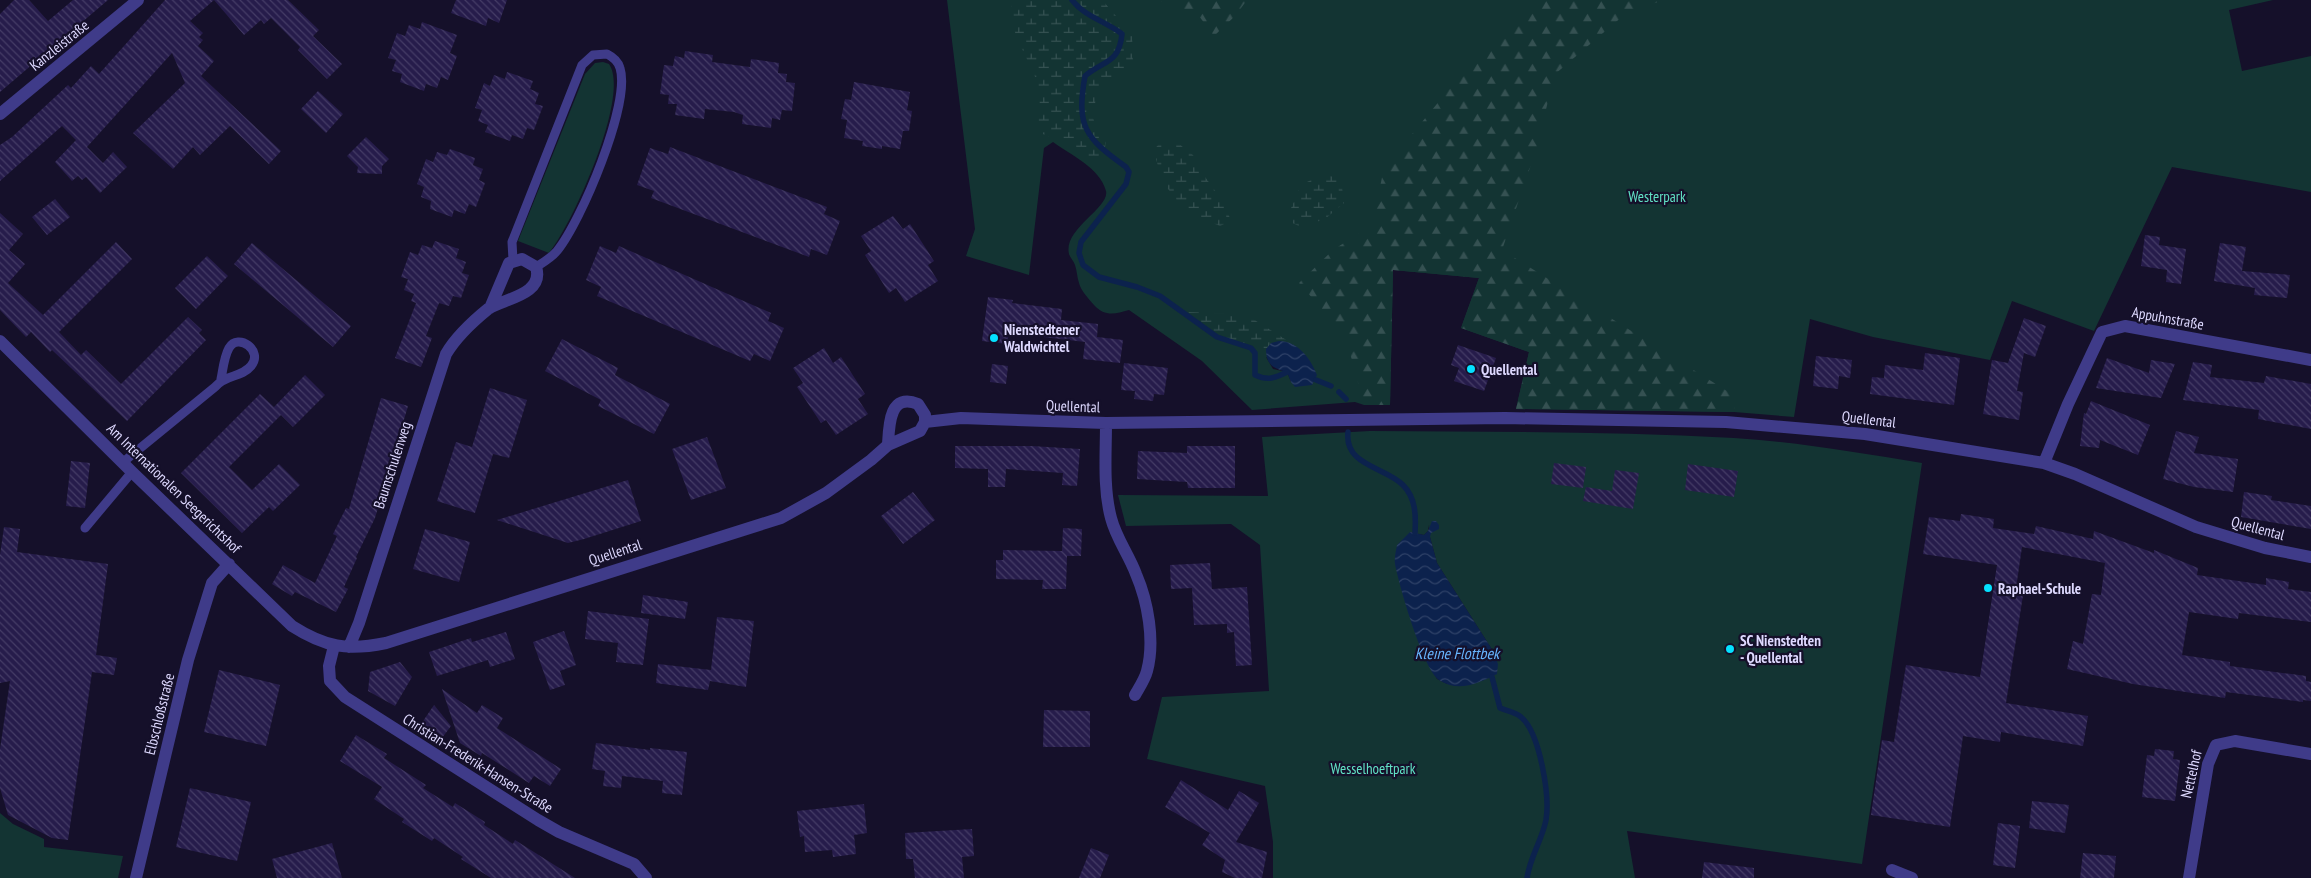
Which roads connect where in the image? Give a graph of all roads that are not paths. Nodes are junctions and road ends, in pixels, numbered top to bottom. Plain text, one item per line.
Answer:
1 (138, 0) edge
2 (0, 114) edge
3 (513, 260) junction
4 (536, 267) junction
5 (490, 308) junction
6 (0, 341) edge
7 (2311, 360) edge
8 (222, 379) junction
9 (925, 422) junction
10 (1106, 424) junction
11 (888, 445) junction
12 (2044, 463) junction
13 (127, 467) junction
14 (85, 528) dead end
15 (2311, 557) edge
16 (229, 564) junction
17 (334, 646) junction
18 (348, 647) junction
19 (1135, 695) dead end
20 (2311, 754) edge
21 (1892, 870) dead end
22 (136, 878) edge
23 (646, 878) edge
24 (1912, 878) edge
25 (2189, 878) edge

1 - 2 street, Kanzleistraße
3 - 4 street
3 - 4 lane
3 - 5 street, Baumschulenweg
4 - 5 street, Baumschulenweg
5 - 18 street, Baumschulenweg
6 - 13 street, Am Internationalen Seegerichtshof
7 - 12 street, Appuhnstraße
8 - 8 lane
8 - 13 lane
9 - 10 street, Quellental
9 - 11 street, Quellental
9 - 11 street
10 - 12 street, Quellental
10 - 19 street
11 - 18 street, Quellental
12 - 15 street, Quellental
13 - 14 lane
13 - 16 street, Am Internationalen Seegerichtshof
16 - 17 street, Am Internationalen Seegerichtshof
16 - 22 street, Elbschloßstraße
17 - 18 street, Quellental
17 - 23 street, Christian-Frederik-Hansen-Straße
20 - 25 street, Nettelhof
21 - 24 street

